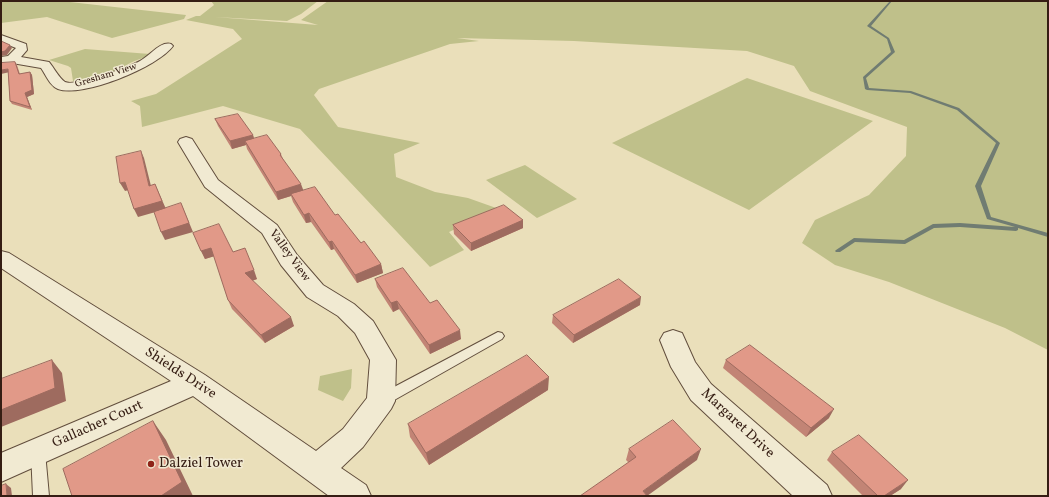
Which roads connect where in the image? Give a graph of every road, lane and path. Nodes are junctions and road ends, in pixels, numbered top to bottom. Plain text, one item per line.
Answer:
1 (1, 38) edge
2 (167, 46) dead end
3 (6, 60) edge
4 (186, 142) dead end
5 (1, 258) edge
6 (498, 336) dead end
7 (673, 340) dead end
8 (195, 383) junction
9 (381, 401) junction
10 (38, 452) junction
11 (1, 468) edge
12 (318, 469) junction
13 (40, 496) edge
14 (355, 496) edge
15 (816, 496) edge

1 - 3 street
2 - 3 street, Gresham View
4 - 9 street, Valley View
5 - 8 street, Shields Drive
6 - 9 lane
7 - 15 street, Margaret Drive
8 - 10 street, Gallacher Court
8 - 12 street, Shields Drive
9 - 12 street
10 - 11 street, Gallacher Court
10 - 13 lane
12 - 14 street, Shields Drive

